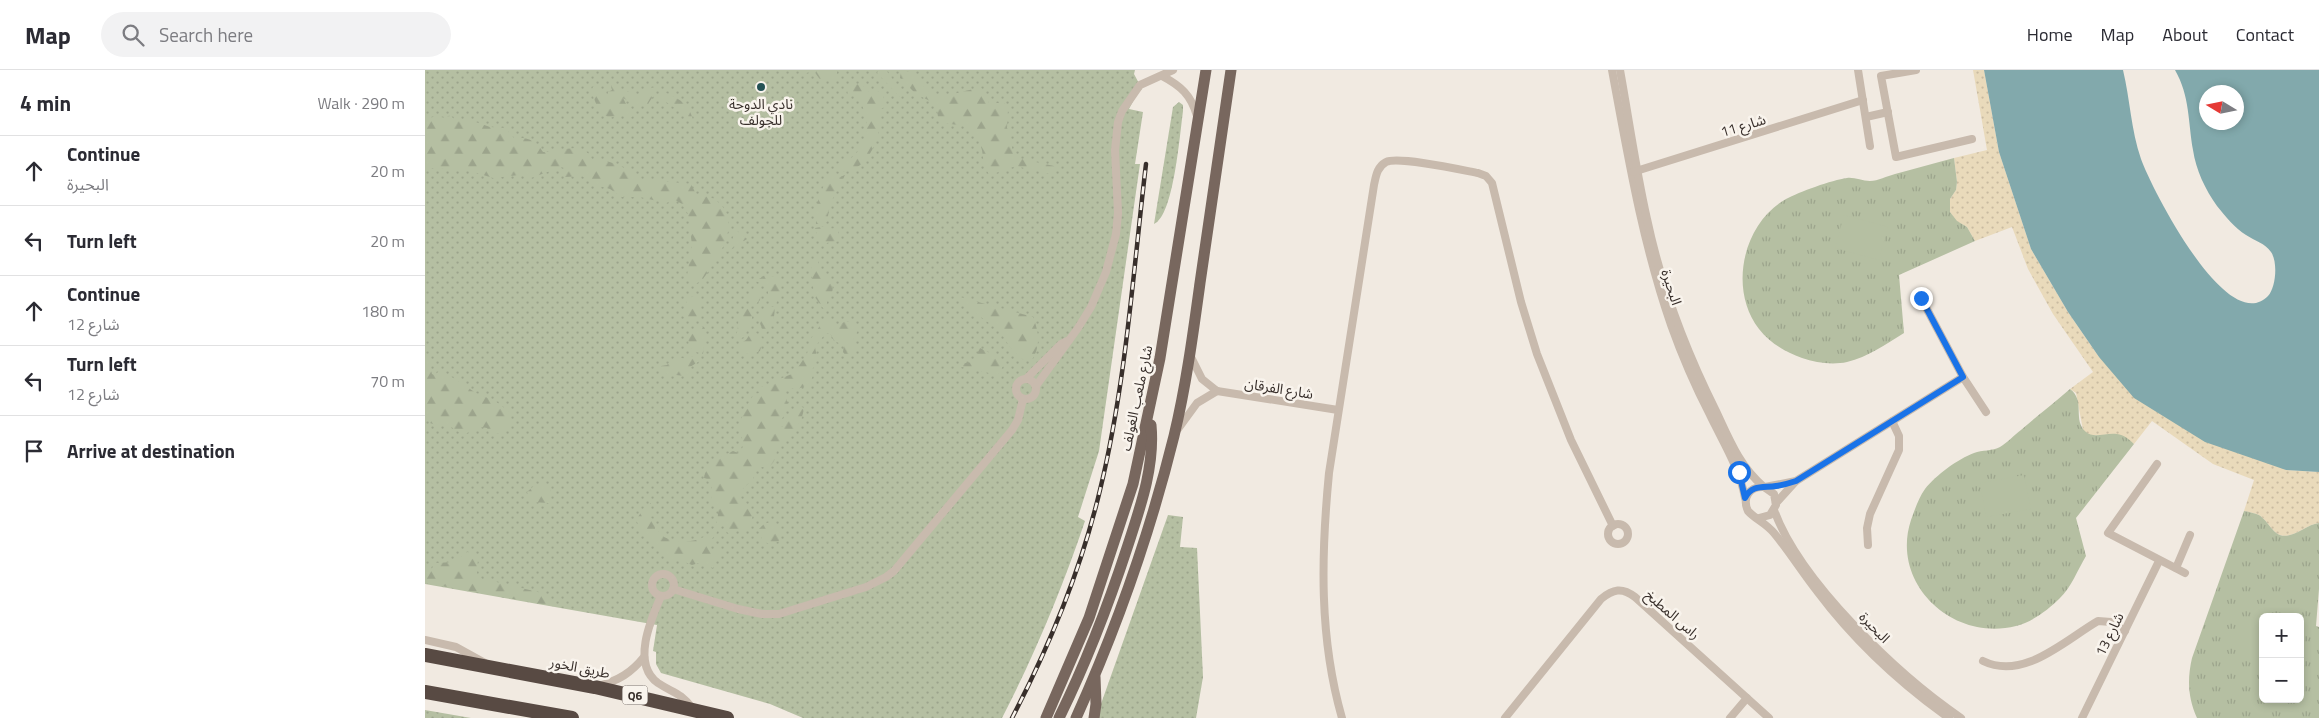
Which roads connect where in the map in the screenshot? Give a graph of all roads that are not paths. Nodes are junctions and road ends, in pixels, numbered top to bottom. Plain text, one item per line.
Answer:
1 (1173, 70) edge
2 (1206, 70) edge
3 (1231, 70) edge
4 (1613, 70) edge
5 (1620, 70) edge
6 (1858, 70) edge
7 (1916, 70) edge
8 (1162, 76) junction
9 (1863, 100) junction
10 (1888, 112) junction
11 (1866, 117) junction
12 (1198, 119) junction
13 (1972, 139) dead end
14 (1870, 146) dead end
15 (1634, 172) junction
16 (1921, 298) dead end
17 (1069, 340) junction
18 (1190, 355) junction
19 (1963, 377) junction
20 (1027, 378) junction
21 (1036, 386) junction
22 (1217, 391) junction
23 (1023, 399) junction
24 (1338, 410) junction
25 (1986, 412) dead end
26 (1149, 413) junction
27 (1712, 413) junction
28 (1892, 421) junction
29 (1174, 434) junction
30 (2157, 464) dead end
31 (1796, 481) junction
32 (1765, 487) junction
33 (1745, 498) junction
34 (1775, 506) junction
35 (1759, 518) junction
36 (1613, 526) dead end
37 (2190, 535) dead end
38 (1868, 544) dead end
39 (2159, 561) junction
40 (2175, 568) junction
41 (2185, 573) dead end
42 (673, 589) junction
43 (661, 596) junction
44 (1857, 631) junction
45 (2125, 631) junction
46 (425, 640) edge
47 (425, 656) edge
48 (644, 657) junction
49 (1983, 661) dead end
50 (493, 667) junction
51 (1095, 675) junction
52 (595, 686) junction
53 (425, 692) edge
54 (1747, 698) junction
55 (692, 708) junction
56 (1080, 714) edge
57 (571, 718) edge
58 (727, 718) edge
59 (1046, 718) edge
60 (1059, 718) edge
61 (1094, 718) edge
62 (1342, 718) edge
63 (1505, 718) edge
64 (1730, 718) edge
65 (1769, 718) edge
66 (1949, 718) edge
67 (1961, 718) edge
68 (2081, 718) edge

1 - 8 street
2 - 12 main road, شارع ملعب الغولف
3 - 18 main road
4 - 15 street, البحيرة
5 - 15 street, البحيرة
6 - 9 street
7 - 10 street
8 - 12 street
8 - 17 street
9 - 11 street
9 - 15 street, شارع 11
10 - 11 street
10 - 13 street
11 - 14 street
12 - 26 main road, شارع ملعب الغولف
15 - 27 street, البحيرة
16 - 19 street
17 - 20 street
17 - 21 street
18 - 22 street
18 - 29 main road
19 - 25 street
19 - 28 street
20 - 21 street
20 - 23 street
21 - 23 street
22 - 24 street, شارع الفرقان
22 - 29 street
23 - 42 street
24 - 36 street
24 - 62 street
26 - 59 main road, شارع ملعب الغولف
26 - 60 main road
27 - 32 street, البحيرة
27 - 33 street, البحيرة
28 - 31 street
28 - 38 street
29 - 51 main road
30 - 39 street
31 - 32 street
31 - 34 street
32 - 33 street
32 - 34 street
33 - 35 street
34 - 35 street
34 - 44 street, البحيرة
35 - 44 street, البحيرة
37 - 40 street
39 - 40 street
39 - 45 street, شارع 13
40 - 41 street
42 - 43 street
42 - 43 street
43 - 48 street
44 - 66 street, البحيرة
44 - 67 street, البحيرة
45 - 49 street
45 - 68 street, شارع 13
46 - 50 street
47 - 50 highway, طريق الخور / Q6
48 - 52 street
48 - 55 street
50 - 52 highway, طريق الخور / Q6
51 - 56 main road
51 - 61 main road
52 - 55 highway, طريق الخور / Q6
53 - 57 highway
54 - 63 street, راس المطبخ
54 - 64 street
54 - 65 street, راس المطبخ
55 - 58 highway, طريق الخور / Q6

